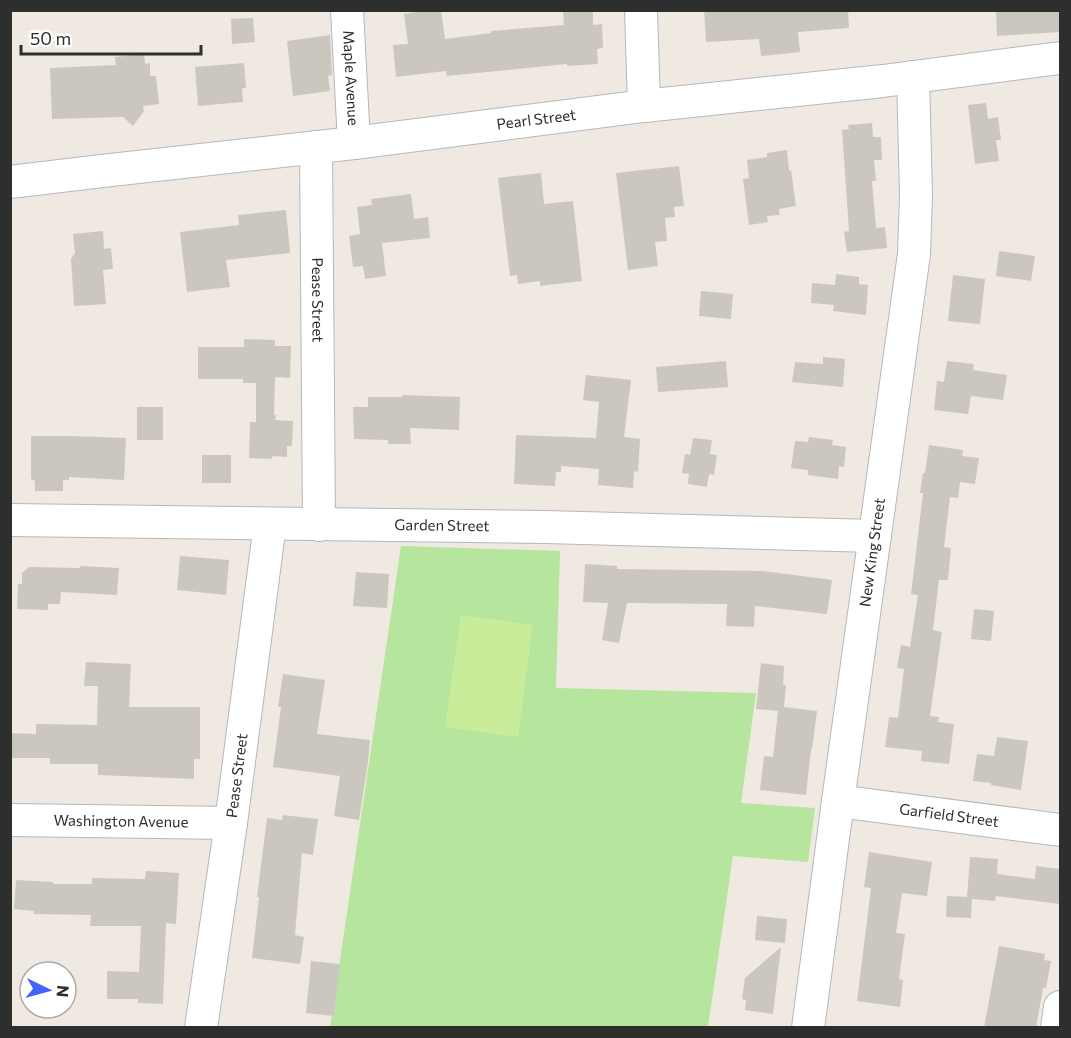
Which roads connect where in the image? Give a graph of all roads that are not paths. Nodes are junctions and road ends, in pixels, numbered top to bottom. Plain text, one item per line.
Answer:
1 (347, 10) edge
2 (641, 10) edge
3 (1060, 58) edge
4 (913, 77) junction
5 (644, 106) junction
6 (354, 143) junction
7 (316, 147) junction
8 (10, 182) edge
9 (10, 520) edge
10 (270, 524) junction
11 (319, 525) junction
12 (874, 536) junction
13 (838, 801) junction
14 (10, 820) edge
15 (231, 823) junction
16 (1060, 830) edge
17 (1060, 1007) edge
18 (201, 1028) edge
19 (808, 1028) edge
20 (1057, 1028) edge

1 - 6 street, Maple Avenue
2 - 5 street
3 - 4 street, Pearl Street
4 - 5 street, Pearl Street
4 - 12 street, New King Street
5 - 6 street, Pearl Street
6 - 7 street, Pearl Street
7 - 8 street, Pearl Street
7 - 11 street, Pease Street
9 - 10 street, Garden Street
10 - 11 street, Garden Street
10 - 15 street, Pease Street
11 - 12 street, Garden Street
12 - 13 street, New King Street
13 - 16 street, Garfield Street
13 - 19 street, New King Street
14 - 15 street, Washington Avenue
15 - 18 street, Pease Street
17 - 20 street

